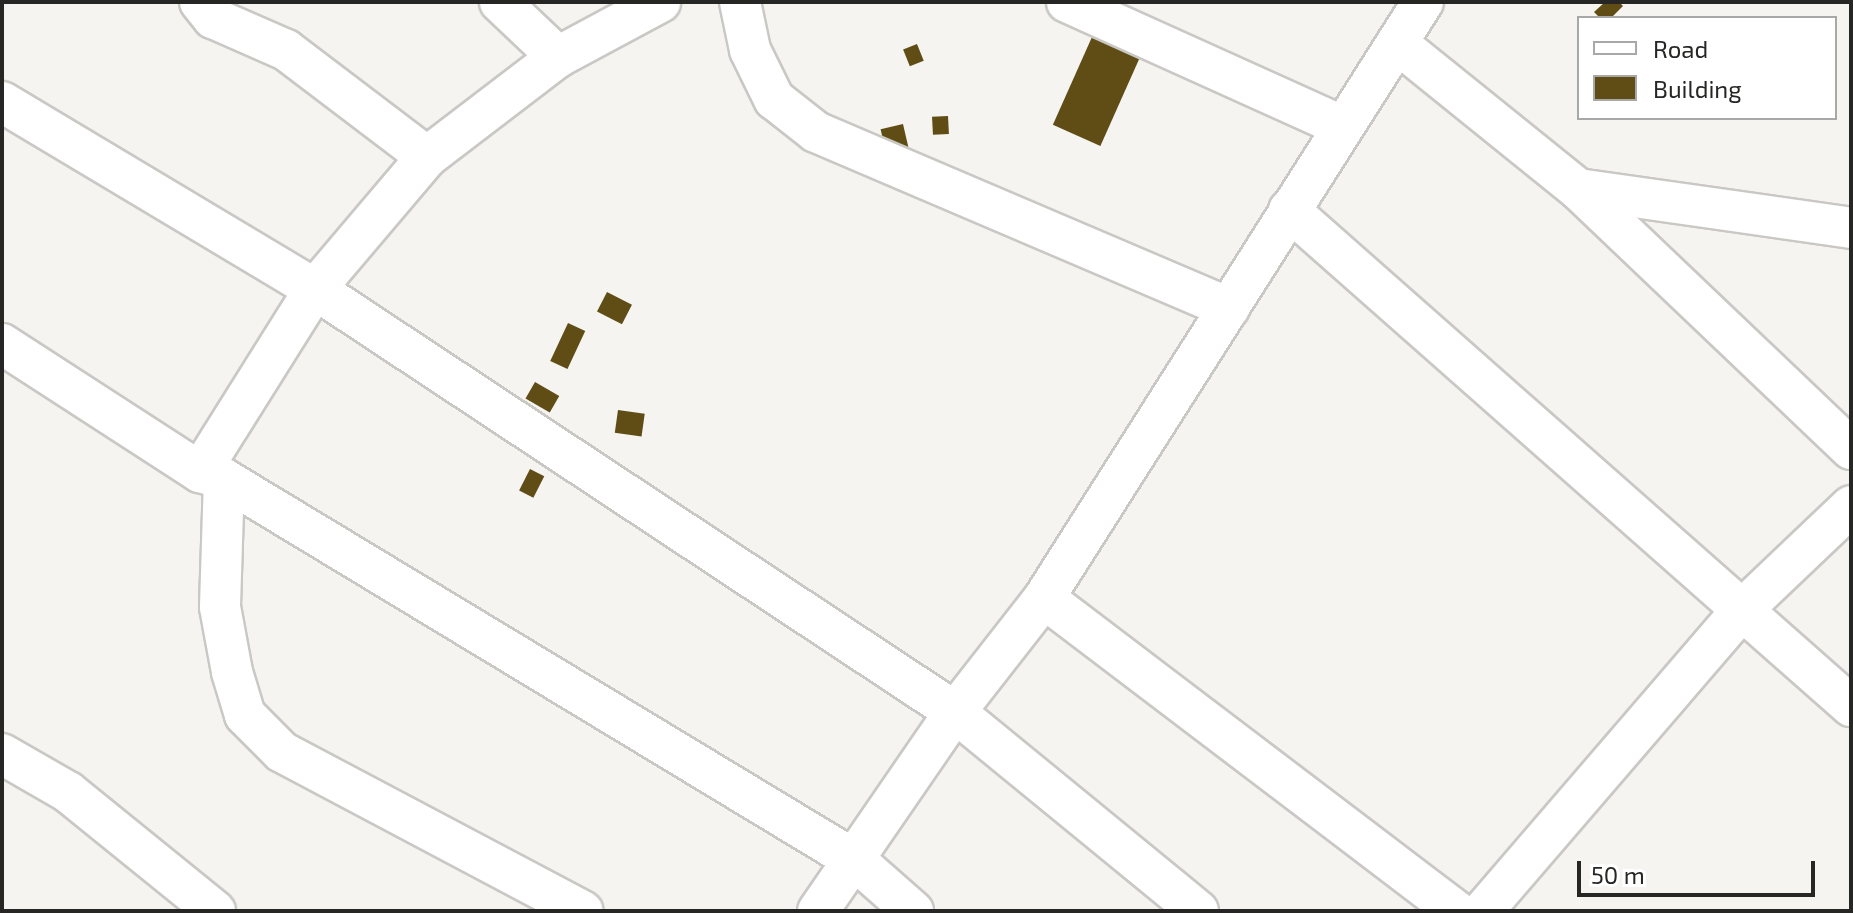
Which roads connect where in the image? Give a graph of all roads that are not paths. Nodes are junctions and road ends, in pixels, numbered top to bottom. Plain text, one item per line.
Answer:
1 (200, 2) edge
2 (500, 2) edge
3 (660, 2) edge
4 (740, 2) edge
5 (1067, 2) edge
6 (1423, 2) edge
7 (1397, 43) junction
8 (558, 57) junction
9 (2, 102) edge
10 (1342, 126) junction
11 (427, 157) junction
12 (1578, 189) junction
13 (1289, 210) junction
14 (1851, 228) edge
15 (315, 289) junction
16 (1229, 308) junction
17 (2, 344) edge
18 (1851, 449) edge
19 (212, 476) junction
20 (1851, 506) edge
21 (1044, 598) junction
22 (1743, 609) junction
23 (1851, 706) edge
24 (955, 712) junction
25 (2, 754) edge
26 (856, 861) junction
27 (215, 911) edge
28 (582, 911) edge
29 (818, 911) edge
30 (913, 911) edge
31 (1198, 911) edge
32 (1456, 911) edge
33 (1483, 911) edge

1 - 11 street
2 - 8 street
3 - 8 street
4 - 16 street
5 - 10 street
6 - 7 street
7 - 10 street
7 - 12 street
8 - 11 street
9 - 15 street
10 - 13 street
11 - 15 street
12 - 14 street
12 - 18 street
13 - 16 street
13 - 22 street
15 - 19 street
15 - 24 street
16 - 21 street
17 - 19 street
19 - 26 street
19 - 28 street
20 - 22 street
21 - 24 street
21 - 32 street
22 - 23 street
22 - 33 street
24 - 26 street
24 - 31 street
25 - 27 street
26 - 29 street
26 - 30 street

